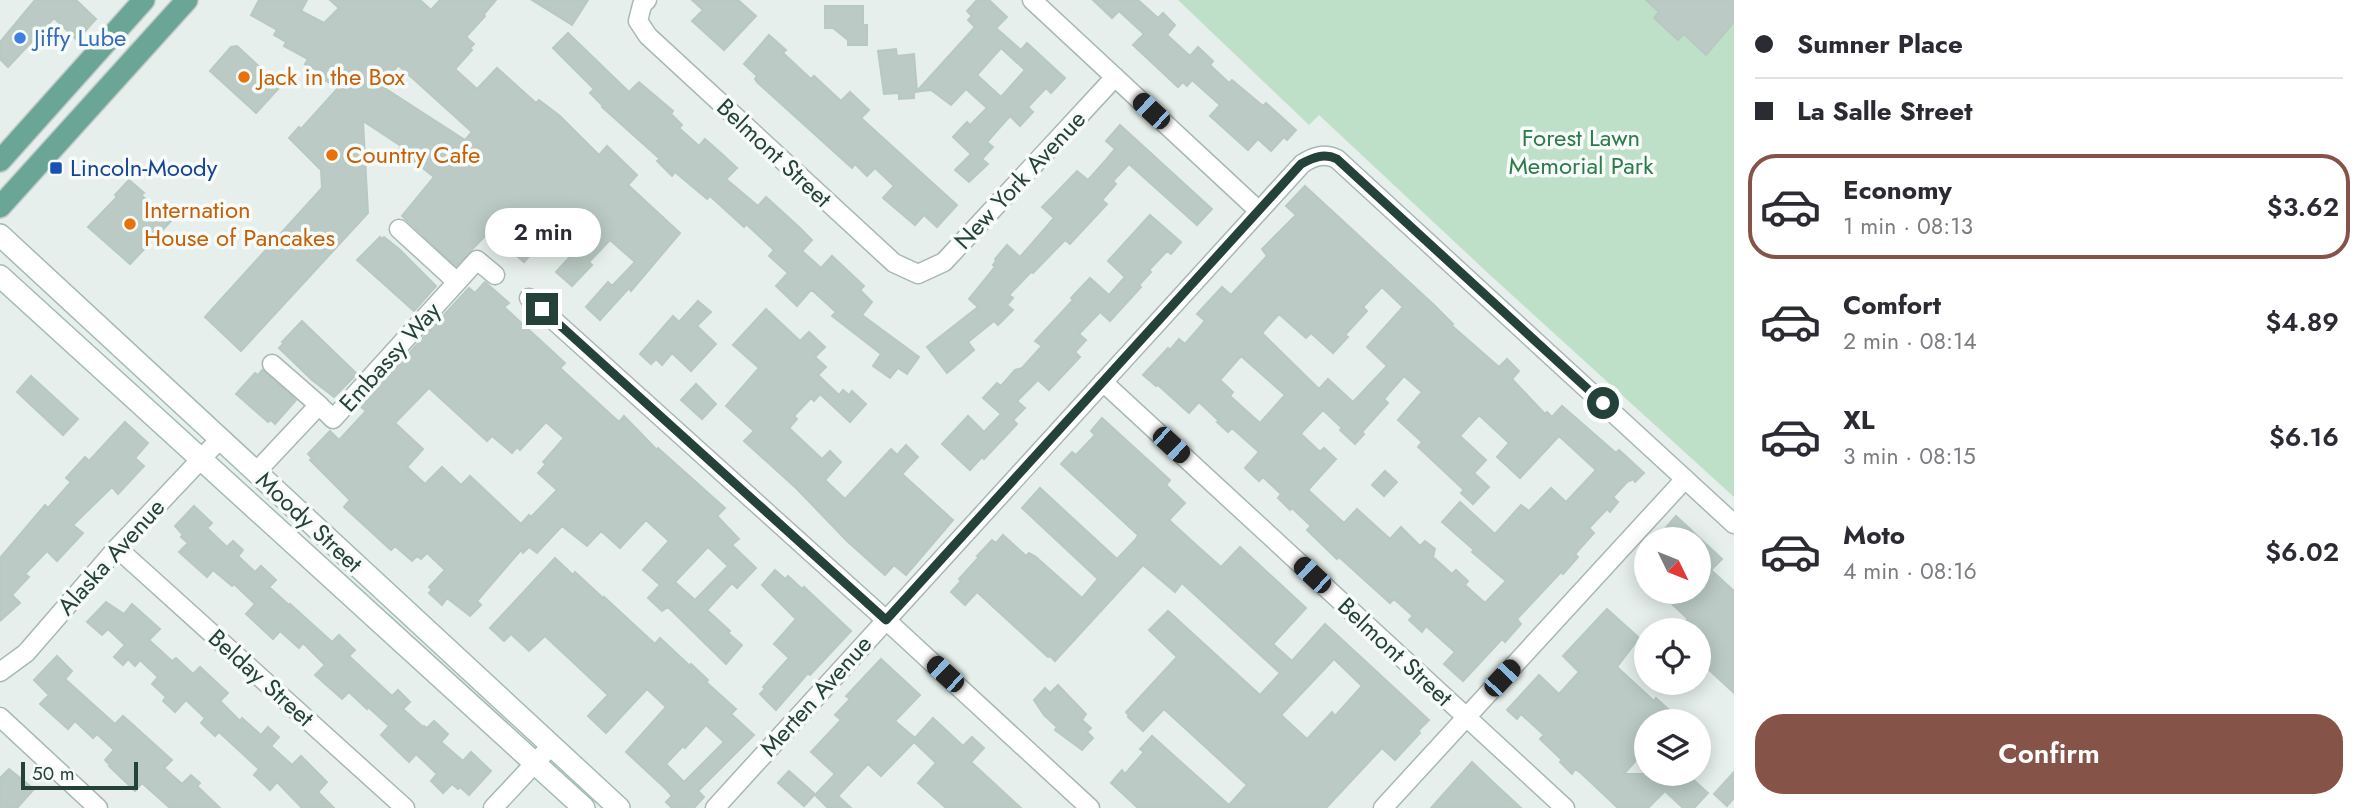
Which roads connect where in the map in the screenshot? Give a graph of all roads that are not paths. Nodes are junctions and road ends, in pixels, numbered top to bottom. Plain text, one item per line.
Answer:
1 (144, 0) edge
2 (187, 0) edge
3 (647, 0) edge
4 (1032, 0) edge
5 (1115, 77) junction
6 (0, 161) edge
7 (0, 207) edge
8 (1259, 211) junction
9 (399, 229) dead end
10 (0, 235) edge
11 (918, 274) joint
12 (495, 275) dead end
13 (0, 276) edge
14 (457, 282) junction
15 (530, 298) dead end
16 (272, 364) dead end
17 (1103, 382) junction
18 (318, 405) junction
19 (220, 439) junction
20 (201, 459) junction
21 (256, 472) junction
22 (1685, 479) junction
23 (1734, 524) edge
24 (117, 548) junction
25 (886, 620) junction
26 (0, 672) edge
27 (0, 717) edge
28 (1465, 717) junction
29 (551, 746) junction
30 (535, 763) junction
31 (87, 804) edge
32 (405, 808) edge
33 (493, 808) edge
34 (584, 808) edge
35 (619, 808) edge
36 (715, 808) edge
37 (1090, 808) edge
38 (1383, 808) edge
39 (1565, 808) edge

1 - 6 main road
2 - 7 main road
3 - 11 street, Belmont Street
4 - 5 street
5 - 8 street
5 - 11 street, New York Avenue
8 - 17 street, Merten Avenue
8 - 22 street, Merten Avenue
9 - 14 street
10 - 19 main road, Moody Street
12 - 14 street, Embassy Way
13 - 20 main road, Moody Street
14 - 18 street, Embassy Way
15 - 25 street
16 - 18 street
17 - 25 street, Merten Avenue
17 - 28 street, Belmont Street
18 - 21 street, Embassy Way
19 - 20 street, Alaska Avenue
19 - 21 main road, Moody Street
20 - 24 street, Alaska Avenue
20 - 30 main road, Moody Street
21 - 29 main road, Moody Street
22 - 23 street
22 - 28 street
24 - 26 street, Alaska Avenue
24 - 32 street, Belday Street
25 - 36 street, Merten Avenue
25 - 37 street
27 - 31 street
28 - 38 street
28 - 39 street, Belmont Street
29 - 30 street
29 - 35 main road, Moody Street
30 - 33 street
30 - 34 main road, Moody Street

